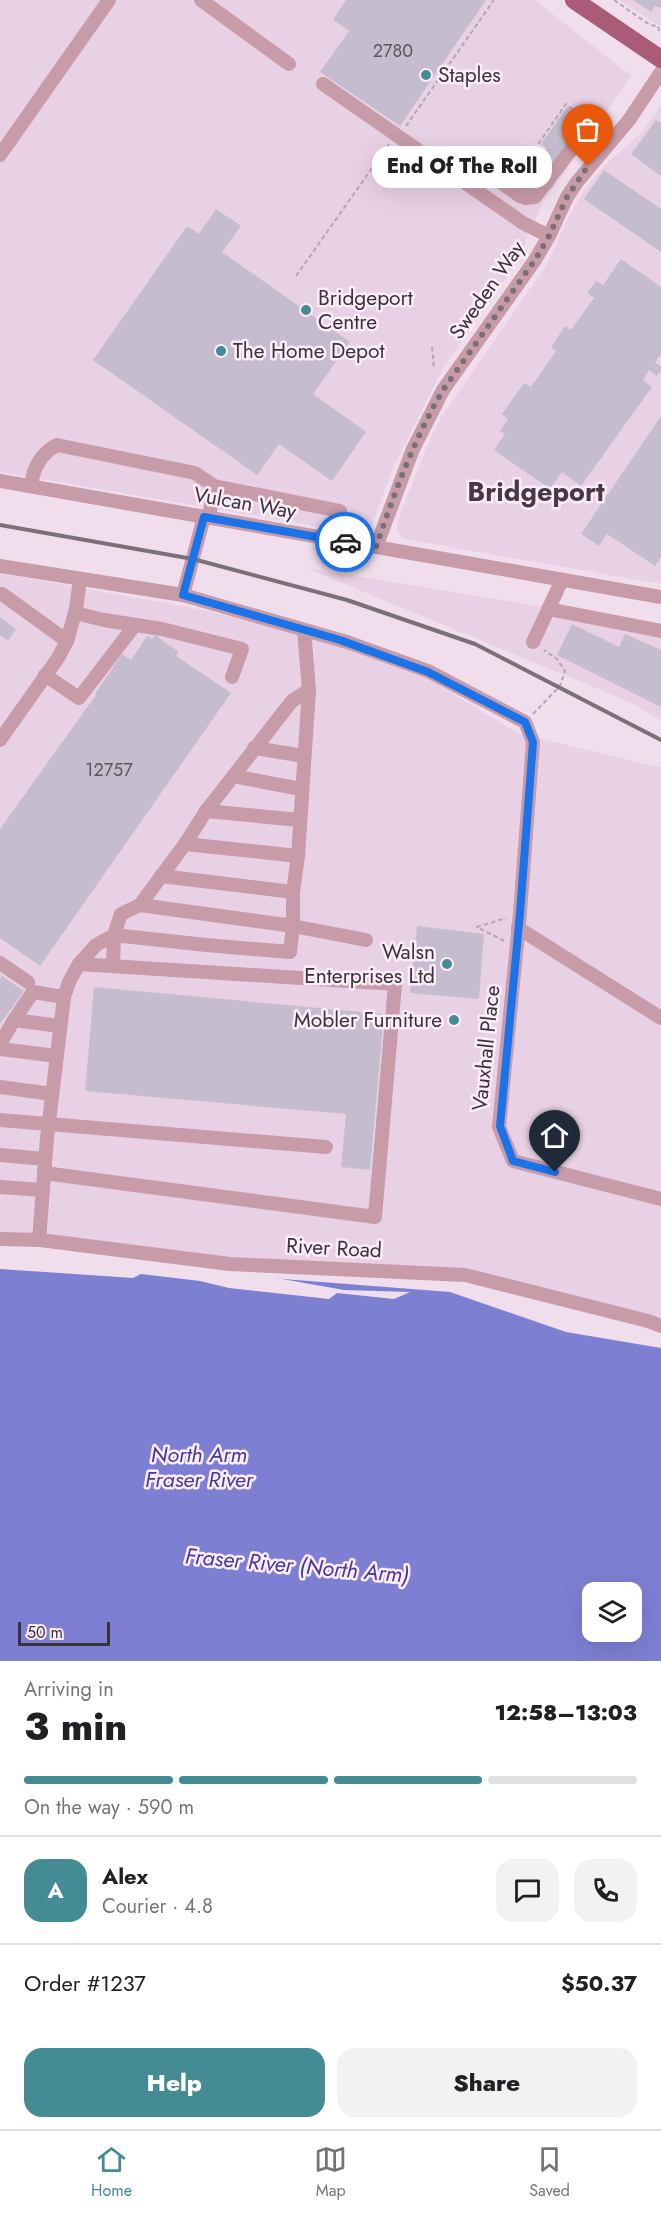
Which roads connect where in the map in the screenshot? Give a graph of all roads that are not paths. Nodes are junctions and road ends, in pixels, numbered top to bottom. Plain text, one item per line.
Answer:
1 (109, 0) edge
2 (201, 0) edge
3 (574, 0) edge
4 (661, 59) edge
5 (288, 64) dead end
6 (661, 72) edge
7 (323, 84) dead end
8 (585, 112) dead end
9 (0, 155) edge
10 (488, 173) dead end
11 (549, 236) junction
12 (0, 481) edge
13 (31, 486) junction
14 (214, 486) junction
15 (206, 517) junction
16 (334, 540) junction
17 (376, 547) junction
18 (0, 566) edge
19 (80, 579) junction
20 (562, 580) junction
21 (2, 594) dead end
22 (183, 595) junction
23 (660, 595) edge
24 (548, 609) junction
25 (75, 613) junction
26 (135, 625) junction
27 (304, 630) junction
28 (661, 631) edge
29 (67, 641) junction
30 (533, 642) road end
31 (45, 675) junction
32 (231, 677) dead end
33 (309, 690) junction
34 (0, 740) edge
35 (254, 748) junction
36 (304, 756) junction
37 (233, 776) junction
38 (301, 789) junction
39 (206, 811) junction
40 (299, 820) junction
41 (185, 844) junction
42 (298, 856) junction
43 (160, 876) junction
44 (293, 892) junction
45 (140, 905) junction
46 (293, 926) junction
47 (519, 928) junction
48 (114, 935) junction
49 (366, 940) dead end
50 (206, 945) junction
51 (290, 952) junction
52 (0, 963) edge
53 (79, 964) junction
54 (113, 966) junction
55 (205, 971) junction
56 (287, 977) junction
57 (28, 982) dead end
58 (64, 997) junction
59 (661, 1018) edge
60 (14, 1020) junction
61 (60, 1026) junction
62 (0, 1044) edge
63 (0, 1049) edge
64 (57, 1056) junction
65 (0, 1087) edge
66 (52, 1094) junction
67 (0, 1120) edge
68 (49, 1124) junction
69 (326, 1147) dead end
70 (0, 1155) edge
71 (45, 1166) junction
72 (0, 1187) edge
73 (42, 1190) junction
74 (661, 1199) edge
75 (0, 1239) edge
76 (39, 1240) junction
77 (661, 1326) edge

1 - 9 street
2 - 5 street
3 - 4 main road
6 - 11 street, Sweden Way
7 - 11 street
8 - 10 street
11 - 17 street, Sweden Way
12 - 13 street, Vulcan Way
13 - 14 street
13 - 15 street, Vulcan Way
14 - 15 street
14 - 16 street
15 - 16 street, Vulcan Way
15 - 22 street
16 - 17 street, Vulcan Way
17 - 20 street, Vulcan Way
18 - 19 street
19 - 22 street
19 - 25 street
20 - 23 street, Vulcan Way
20 - 24 street
21 - 29 street
22 - 27 street
24 - 28 street
24 - 30 street
25 - 26 street
25 - 29 street
26 - 31 street
26 - 32 street
27 - 33 street
27 - 47 street, Vauxhall Place
29 - 31 street
31 - 34 street
33 - 35 street
33 - 36 street
35 - 36 street
35 - 37 street
36 - 38 street
37 - 38 street
37 - 39 street
38 - 40 street
39 - 40 street
39 - 41 street
40 - 42 street
41 - 42 street
41 - 43 street
42 - 44 street
43 - 44 street
43 - 45 street
44 - 46 street
45 - 46 street
45 - 48 street
46 - 49 street
46 - 51 street
47 - 59 street
47 - 74 street, Vauxhall Place
48 - 50 street
48 - 53 street
48 - 54 street
50 - 51 street
50 - 55 street
51 - 56 street
52 - 57 street
53 - 54 street
53 - 58 street
54 - 55 street
55 - 56 street
56 - 71 street
58 - 60 street
58 - 61 street
60 - 61 street
60 - 62 street
61 - 64 street
63 - 64 street
64 - 66 street
65 - 66 street
66 - 68 street
67 - 68 street
68 - 69 street
68 - 71 street
70 - 71 street
71 - 73 street
72 - 73 street
73 - 76 street
75 - 76 street, River Road
76 - 77 street, River Road

